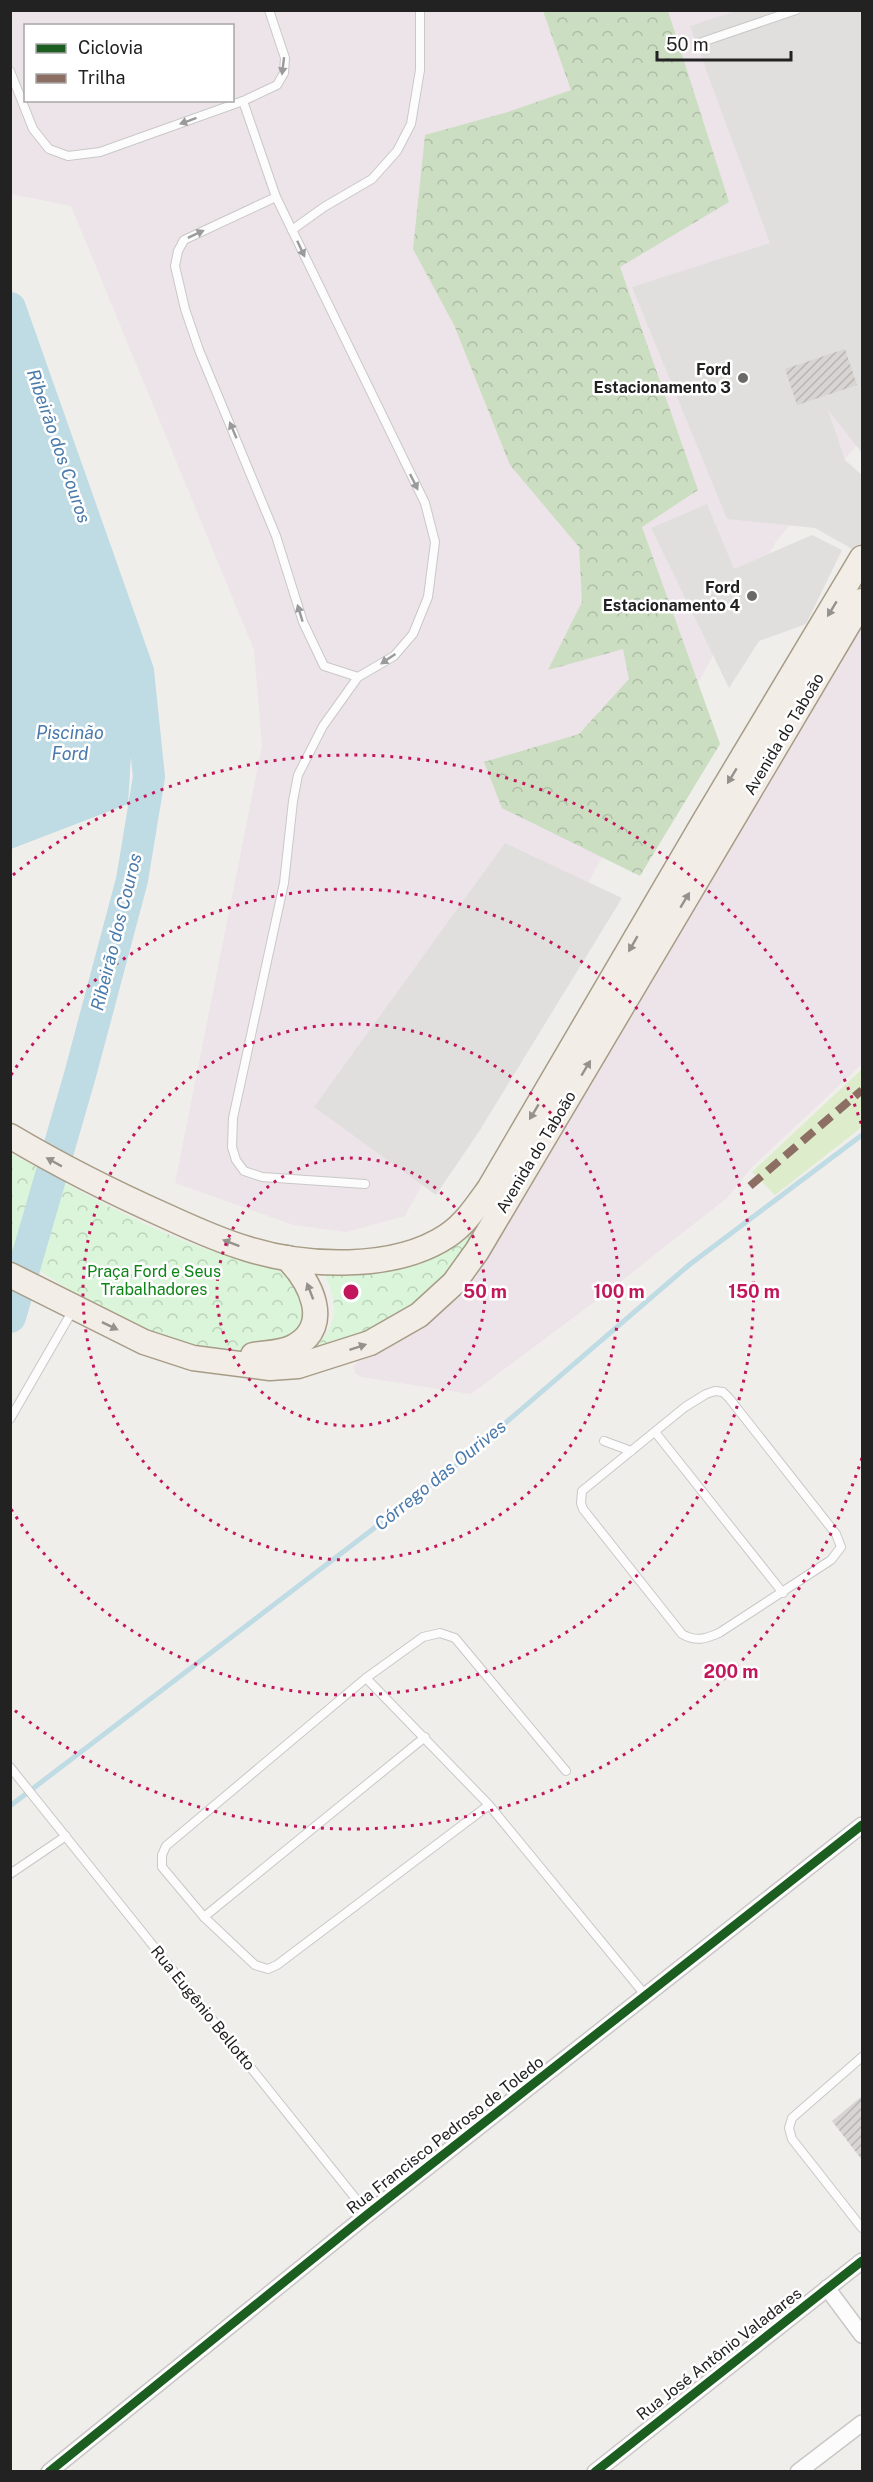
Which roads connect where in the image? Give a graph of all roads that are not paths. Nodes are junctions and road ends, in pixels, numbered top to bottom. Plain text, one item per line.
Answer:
1 (269, 10) edge
2 (420, 10) edge
3 (796, 10) edge
4 (702, 42) dead end
5 (10, 71) edge
6 (243, 101) junction
7 (276, 197) junction
8 (292, 230) junction
9 (862, 558) edge
10 (862, 601) edge
11 (358, 677) junction
12 (10, 1136) edge
13 (365, 1184) dead end
14 (287, 1258) junction
15 (10, 1275) edge
16 (66, 1304) junction
17 (312, 1350) junction
18 (10, 1419) edge
19 (655, 1432) junction
20 (604, 1441) dead end
21 (631, 1451) junction
22 (783, 1593) junction
23 (366, 1678) junction
24 (425, 1737) junction
25 (10, 1767) edge
26 (566, 1771) dead end
27 (489, 1805) junction
28 (862, 1825) edge
29 (66, 1836) junction
30 (10, 1874) edge
31 (204, 1917) junction
32 (646, 1996) junction
33 (862, 2057) edge
34 (368, 2214) junction
35 (862, 2228) edge
36 (862, 2261) edge
37 (827, 2288) junction
38 (862, 2335) edge
39 (862, 2423) edge
40 (49, 2472) edge
41 (595, 2472) edge
42 (798, 2472) edge

1 -> 6 lane
2 - 8 lane
3 - 4 lane
6 -> 5 lane
6 - 7 lane
7 - 8 lane
11 -> 7 lane
8 -> 11 lane
9 -> 14 main road, Avenida do Taboão
17 -> 10 main road, Avenida do Taboão
11 - 13 lane
14 -> 12 main road, Avenida do Taboão
17 -> 14 main road
15 - 16 main road
16 -> 17 main road, Avenida do Taboão
16 - 18 lane
19 - 21 lane
19 - 22 lane
19 - 22 lane
20 - 21 lane
21 - 22 lane
23 - 24 lane
23 - 26 lane
23 - 31 lane
24 - 27 lane
24 - 31 lane
25 - 29 lane, Rua Eugênio Bellotto
27 - 31 lane
27 - 32 lane
28 - 32 street, Rua Francisco Pedroso de Toledo
29 - 30 lane
29 - 34 lane, Rua Eugênio Bellotto
32 - 34 street, Rua Francisco Pedroso de Toledo
33 - 35 lane
34 - 40 street, Rua Francisco Pedroso de Toledo
36 - 37 street, Rua José Antônio Valadares
37 - 38 street
37 - 41 street, Rua José Antônio Valadares
39 - 42 street

